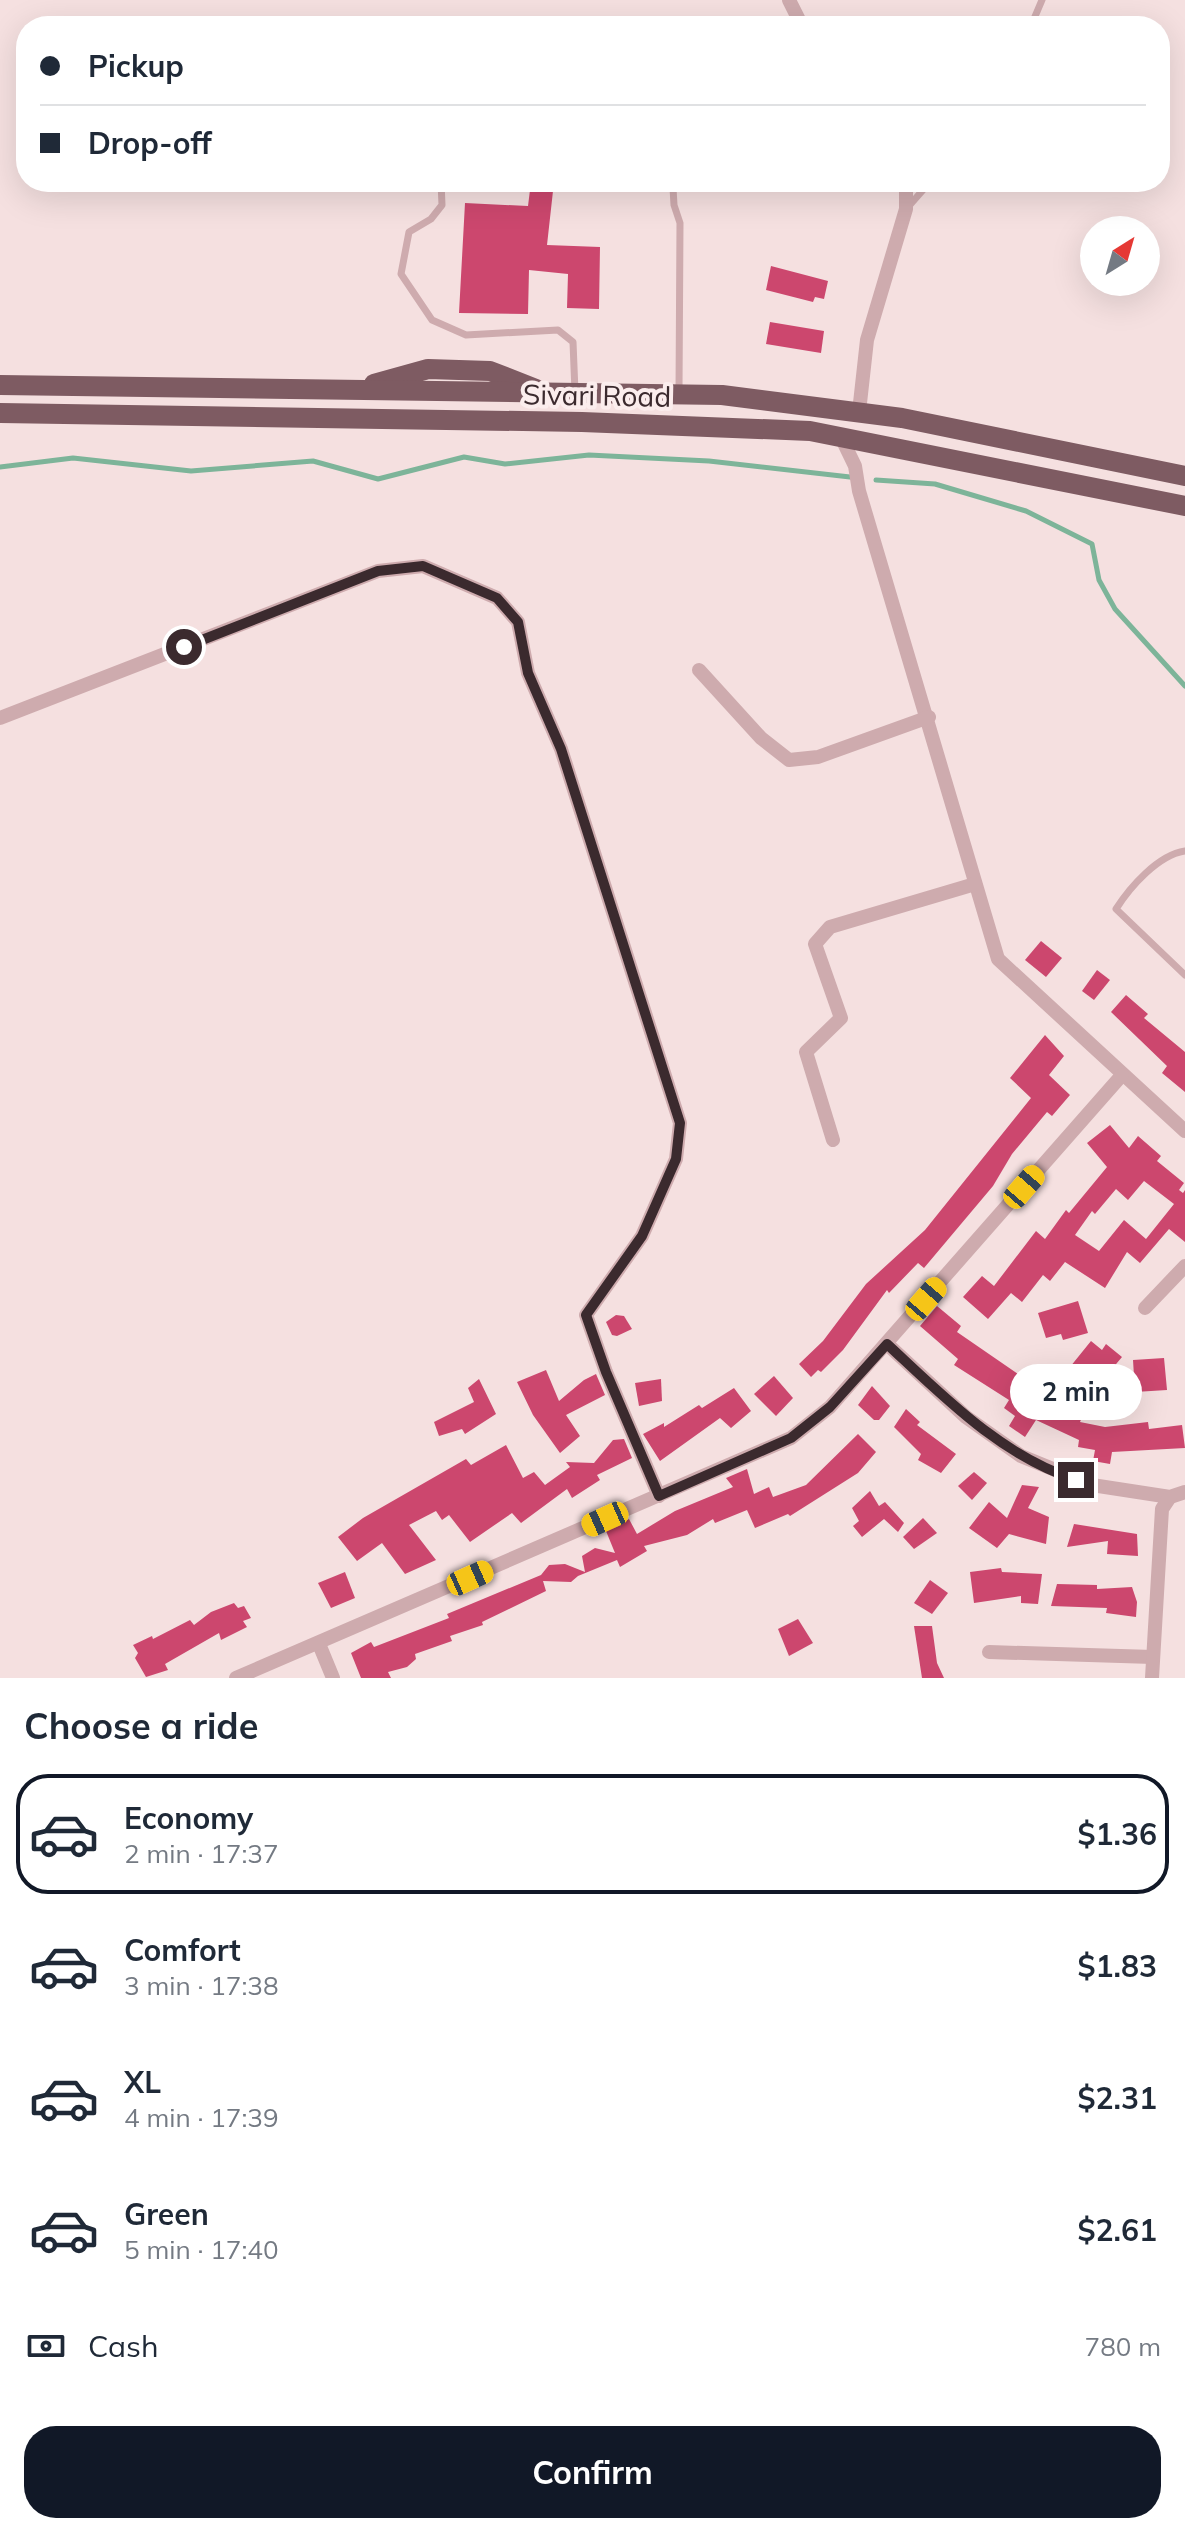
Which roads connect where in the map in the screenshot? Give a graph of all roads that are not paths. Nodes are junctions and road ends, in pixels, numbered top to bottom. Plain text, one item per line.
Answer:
1 (441, 192) edge
2 (673, 192) edge
3 (906, 192) edge
4 (921, 192) edge
5 (906, 209) junction
6 (0, 385) edge
7 (575, 395) junction
8 (679, 395) junction
9 (859, 412) junction
10 (0, 413) edge
11 (841, 437) junction
12 (883, 445) junction
13 (855, 466) junction
14 (1185, 476) edge
15 (1185, 506) edge
16 (699, 670) dead end
17 (929, 717) junction
18 (0, 718) edge
19 (1185, 851) edge
20 (975, 884) junction
21 (1185, 975) edge
22 (1122, 1075) junction
23 (1185, 1131) edge
24 (833, 1140) dead end
25 (1185, 1266) edge
26 (1145, 1308) dead end
27 (887, 1344) junction
28 (1178, 1494) edge
29 (659, 1496) junction
30 (319, 1644) junction
31 (989, 1652) dead end
32 (1153, 1657) junction
33 (236, 1678) edge
34 (333, 1678) edge
35 (1152, 1678) edge

1 - 7 lane
2 - 8 lane
3 - 5 street
4 - 5 lane
5 - 9 street
6 - 7 main road, Sivari Road
7 - 8 main road, Sivari Road
8 - 9 main road, Sivari Road
9 - 14 main road, Sivari Road
10 - 11 main road, Sivari Road
11 - 12 main road, Sivari Road
11 - 13 street
12 - 13 street
12 - 15 main road, Sivari Road
13 - 17 street
16 - 17 street
17 - 20 street
18 - 29 street
19 - 21 lane
20 - 22 street
20 - 24 street
22 - 23 street
22 - 27 street
25 - 26 street
27 - 28 street
27 - 29 street
28 - 32 street
29 - 30 street
30 - 33 street
30 - 34 street
31 - 32 street
32 - 35 street

